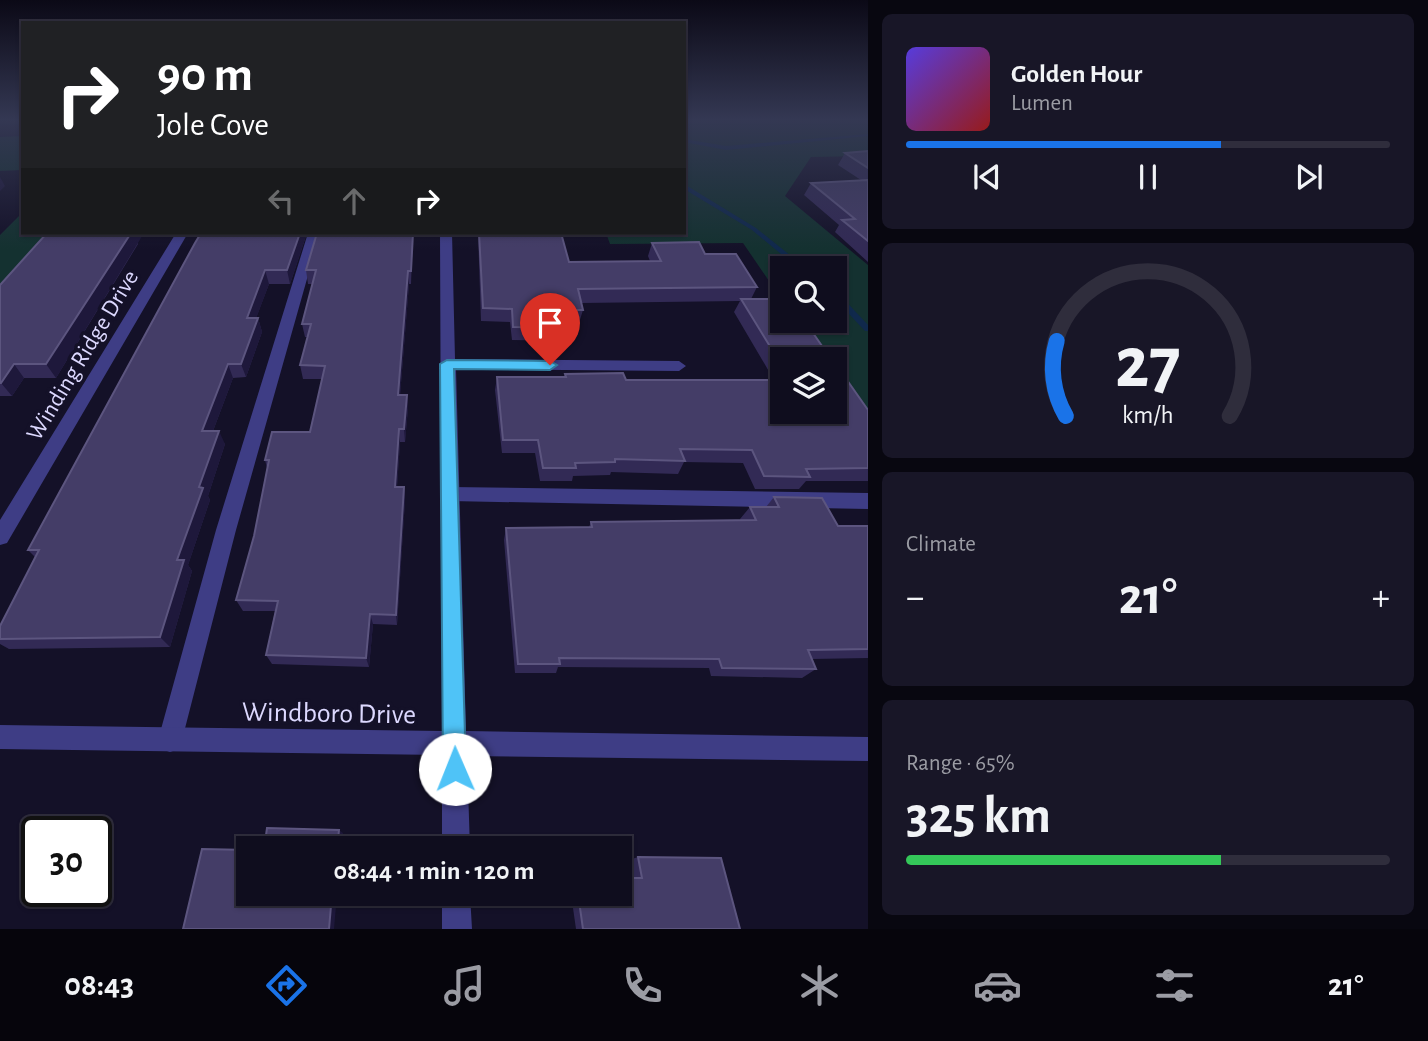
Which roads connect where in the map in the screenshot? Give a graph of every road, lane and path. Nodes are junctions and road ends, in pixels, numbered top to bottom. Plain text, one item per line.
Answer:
1 (181, 235) edge
2 (313, 235) edge
3 (446, 235) edge
4 (447, 364) junction
5 (679, 366) dead end
6 (450, 494) junction
7 (868, 501) edge
8 (0, 537) edge
9 (0, 737) edge
10 (170, 740) junction
11 (454, 743) junction
12 (868, 748) edge
13 (456, 836) edge
14 (456, 906) edge
15 (457, 929) edge

1 - 8 street, Winding Ridge Drive
2 - 10 street
3 - 4 street
4 - 5 street
4 - 6 street
6 - 7 street
6 - 11 street
9 - 10 street, Windboro Drive
10 - 11 street, Windboro Drive
11 - 12 street, Windboro Drive
11 - 13 street
14 - 15 street

